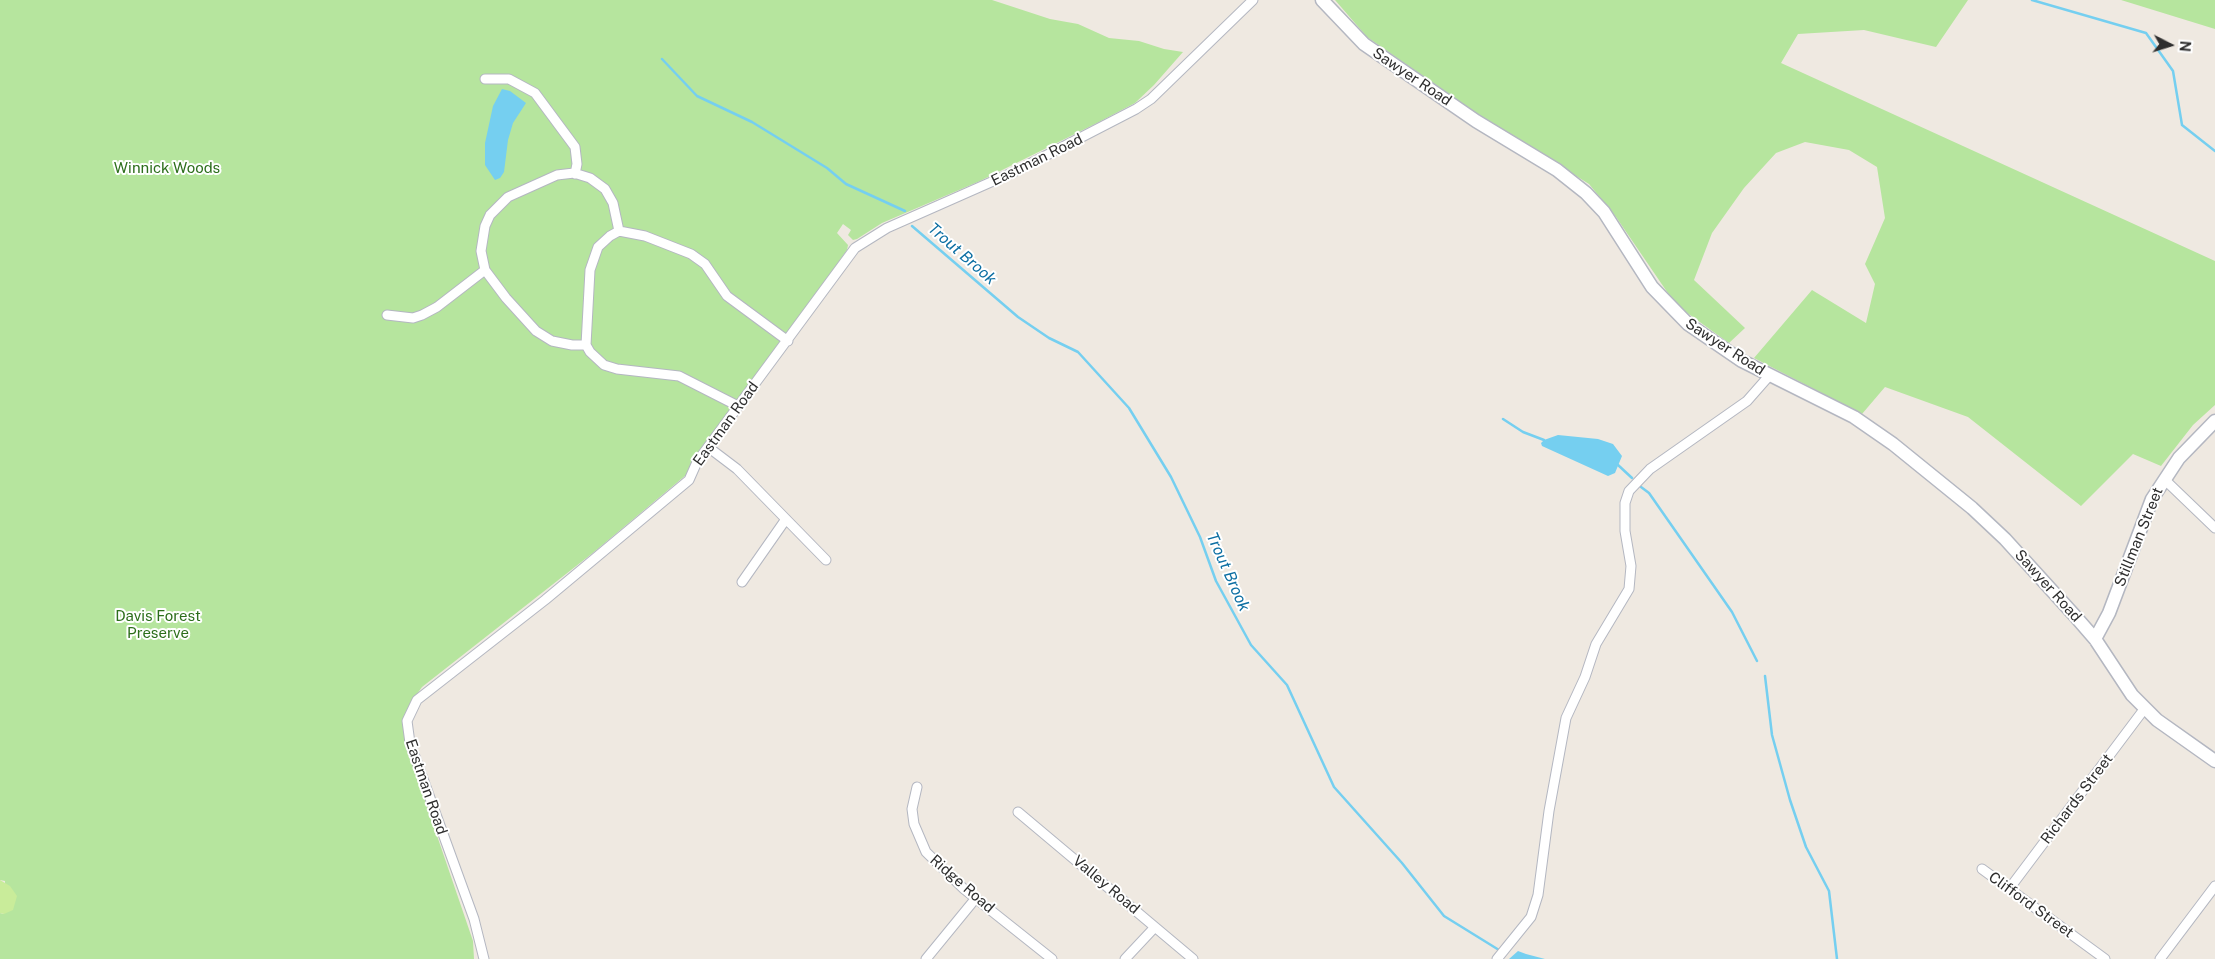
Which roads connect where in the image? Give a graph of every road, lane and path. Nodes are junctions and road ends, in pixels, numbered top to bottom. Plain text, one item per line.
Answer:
1 (1253, 0) edge
2 (1322, 0) edge
3 (485, 78) dead end
4 (575, 174) junction
5 (620, 231) junction
6 (485, 270) junction
7 (387, 315) dead end
8 (788, 341) junction
9 (586, 345) junction
10 (1769, 376) junction
11 (738, 406) junction
12 (2215, 421) edge
13 (708, 448) junction
14 (2164, 479) junction
15 (786, 520) junction
16 (2215, 528) edge
17 (826, 560) dead end
18 (742, 582) dead end
19 (2095, 640) junction
20 (2145, 708) junction
21 (2215, 761) edge
22 (917, 787) dead end
23 (1018, 812) dead end
24 (1982, 869) dead end
25 (2215, 886) edge
26 (2009, 889) junction
27 (976, 898) junction
28 (1155, 927) junction
29 (484, 959) edge
30 (926, 959) edge
31 (1052, 959) edge
32 (1125, 959) edge
33 (1193, 959) edge
34 (1498, 959) edge
35 (2104, 959) edge
36 (2160, 959) edge

1 - 8 street, Eastman Road
2 - 10 street, Sawyer Road
3 - 4 street
4 - 5 street
4 - 6 street
5 - 8 street
5 - 9 street
6 - 7 street
6 - 9 street
8 - 11 street, Eastman Road
9 - 11 street
10 - 19 street, Sawyer Road
10 - 34 street
11 - 13 street, Eastman Road
12 - 14 street, Stillman Street
13 - 15 street
13 - 29 street, Eastman Road
14 - 16 street
14 - 19 street, Stillman Street
15 - 17 street
15 - 18 street
19 - 20 street, Sawyer Road
20 - 21 street, Sawyer Road
20 - 26 street, Richards Street
22 - 27 street, Ridge Road
23 - 28 street, Valley Road
24 - 26 street, Clifford Street
25 - 36 street
26 - 35 street, Clifford Street
27 - 30 street
27 - 31 street, Ridge Road
28 - 32 street
28 - 33 street, Valley Road

